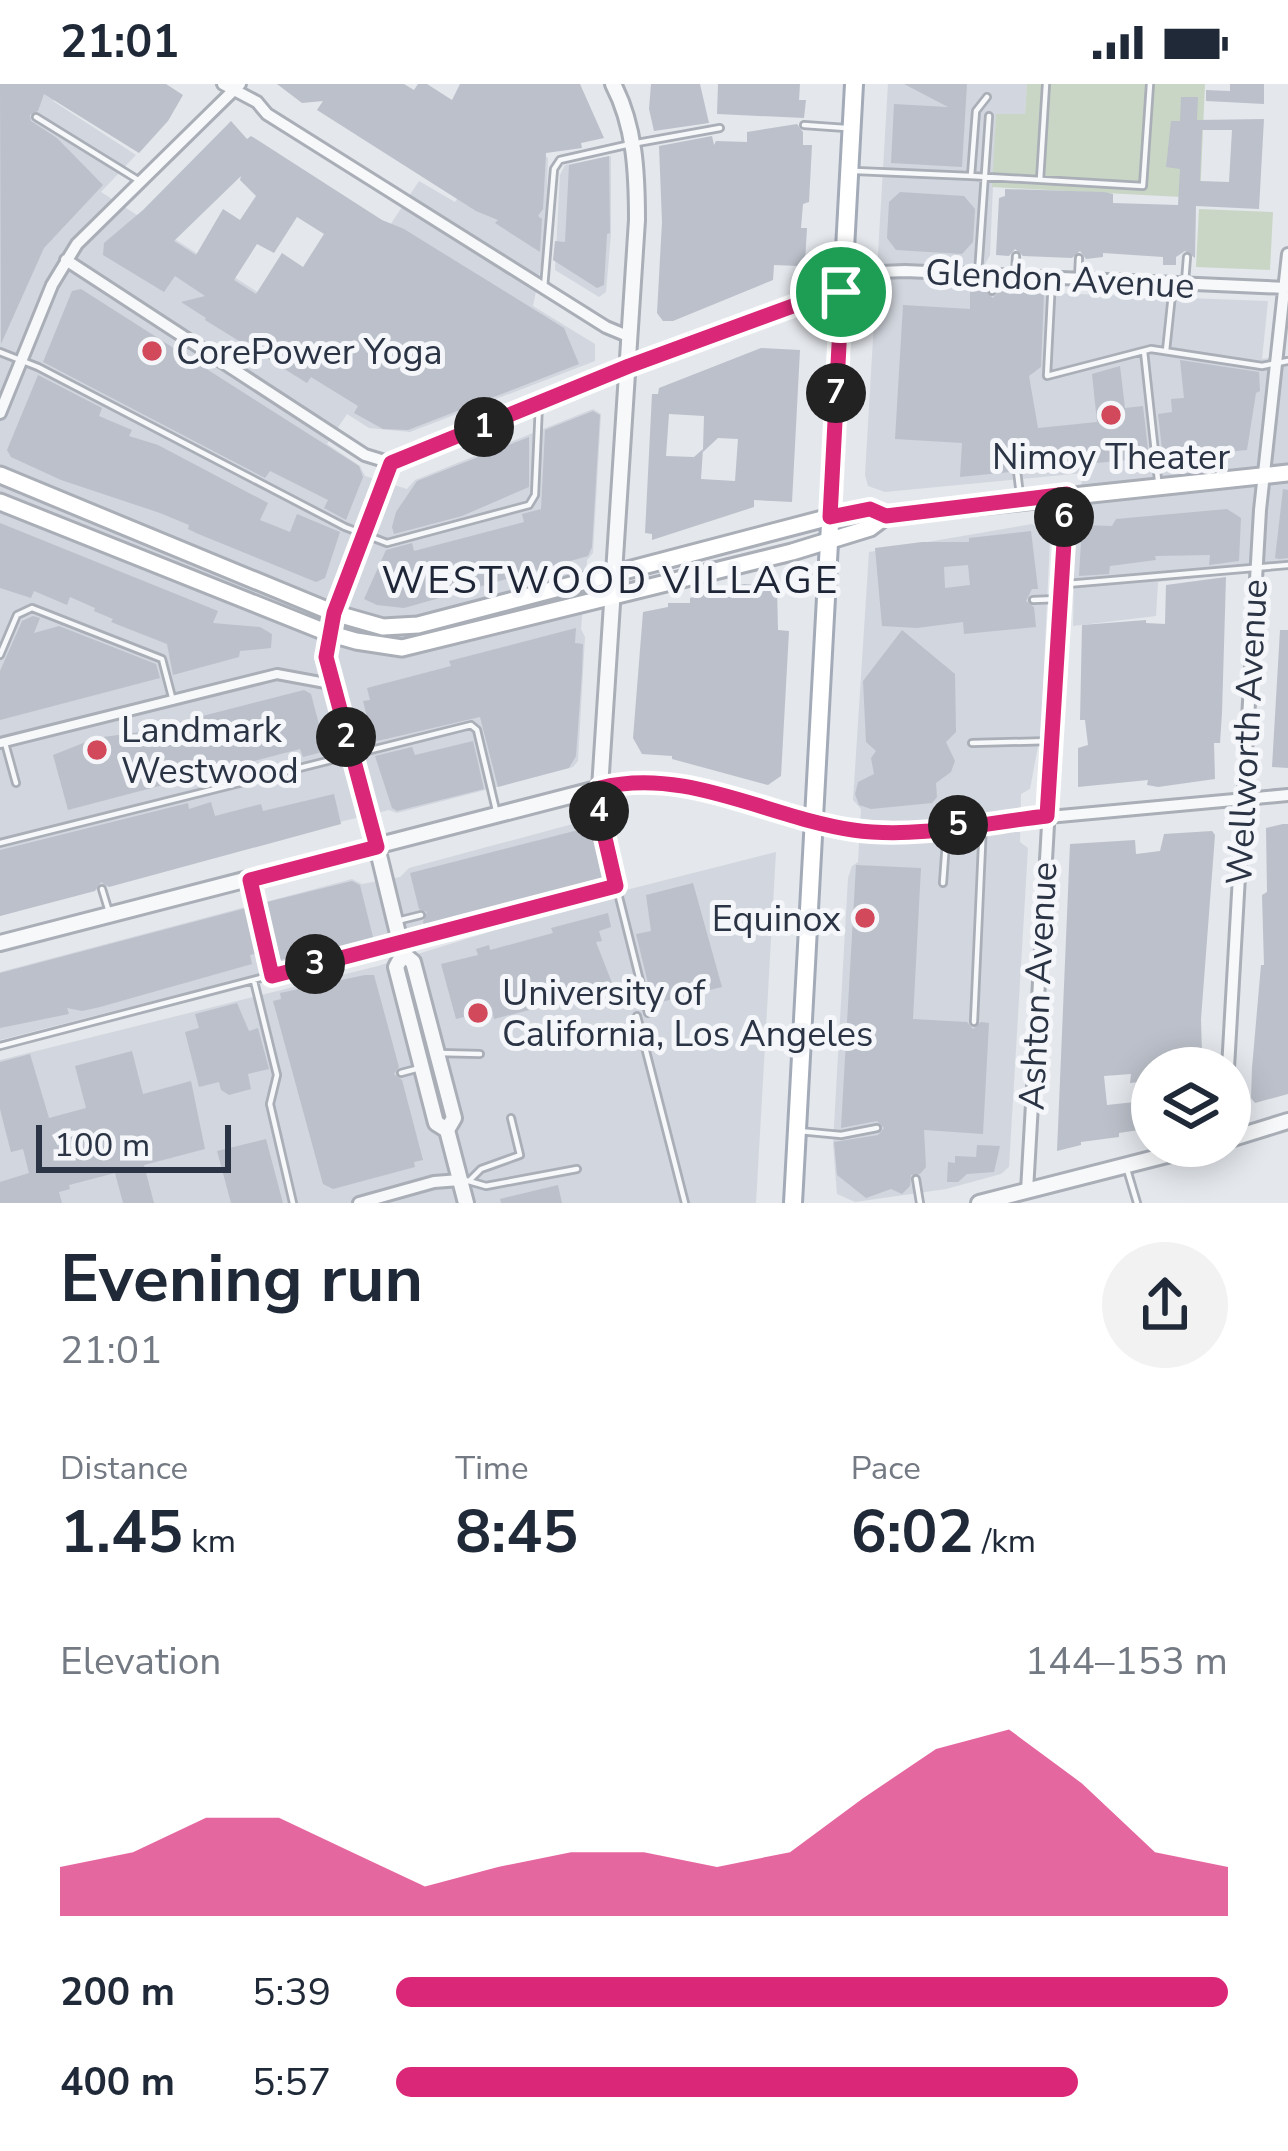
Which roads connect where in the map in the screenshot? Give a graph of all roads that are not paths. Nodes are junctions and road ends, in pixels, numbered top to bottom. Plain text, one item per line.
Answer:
1 (613, 84) edge
2 (854, 84) edge
3 (1046, 84) edge
4 (1150, 84) edge
5 (232, 86) edge
6 (987, 97) dead end
7 (989, 116) dead end
8 (36, 117) dead end
9 (804, 125) dead end
10 (720, 128) dead end
11 (851, 129) junction
12 (633, 144) junction
13 (849, 171) junction
14 (971, 176) junction
15 (986, 179) junction
16 (1040, 181) junction
17 (140, 182) junction
18 (1288, 254) edge
19 (1016, 256) dead end
20 (1187, 257) dead end
21 (1079, 258) dead end
22 (66, 260) junction
23 (978, 274) junction
24 (993, 275) junction
25 (1015, 276) junction
26 (1052, 278) junction
27 (1078, 279) junction
28 (1179, 283) junction
29 (544, 288) junction
30 (842, 288) junction
31 (1286, 288) edge
32 (992, 291) dead end
33 (630, 337) junction
34 (1144, 351) junction
35 (1166, 351) junction
36 (0, 352) edge
37 (21, 359) junction
38 (1282, 363) edge
39 (629, 366) junction
40 (539, 404) junction
41 (0, 413) edge
42 (391, 463) junction
43 (1017, 471) dead end
44 (1288, 473) edge
45 (0, 475) edge
46 (1263, 476) junction
47 (1159, 485) junction
48 (1067, 494) junction
49 (1021, 499) junction
50 (0, 502) edge
51 (886, 516) junction
52 (830, 517) junction
53 (365, 535) junction
54 (828, 542) junction
55 (1288, 565) edge
56 (1256, 568) junction
57 (615, 574) junction
58 (1059, 585) junction
59 (613, 597) junction
60 (1059, 599) junction
61 (1034, 600) dead end
62 (334, 613) junction
63 (328, 633) junction
64 (0, 656) edge
65 (331, 684) junction
66 (173, 700) junction
67 (1051, 741) junction
68 (2, 743) edge
69 (972, 743) dead end
70 (350, 753) junction
71 (16, 783) dead end
72 (600, 788) junction
73 (1288, 795) edge
74 (1241, 800) junction
75 (497, 814) junction
76 (1047, 816) junction
77 (813, 821) junction
78 (983, 823) junction
79 (947, 826) junction
80 (0, 843) edge
81 (377, 847) junction
82 (250, 880) junction
83 (943, 883) dead end
84 (616, 886) junction
85 (102, 889) dead end
86 (110, 915) junction
87 (421, 915) dead end
88 (395, 921) junction
89 (0, 943) edge
90 (402, 948) junction
91 (272, 976) junction
92 (254, 980) junction
93 (648, 1013) dead end
94 (637, 1016) dead end
95 (974, 1022) dead end
96 (0, 1046) edge
97 (1229, 1047) edge
98 (437, 1053) junction
99 (480, 1054) dead end
100 (421, 1067) junction
101 (400, 1073) dead end
102 (511, 1118) dead end
103 (1288, 1121) edge
104 (877, 1127) dead end
105 (447, 1130) junction
106 (796, 1131) junction
107 (1251, 1132) edge
108 (1131, 1165) edge
109 (1126, 1166) junction
110 (577, 1169) dead end
111 (916, 1179) dead end
112 (465, 1180) junction
113 (1027, 1192) junction
114 (293, 1203) edge
115 (359, 1203) edge
116 (466, 1203) edge
117 (685, 1203) edge
118 (793, 1203) edge
119 (920, 1203) edge
120 (979, 1203) edge
121 (1137, 1203) edge

1 - 12 street
2 - 11 main road
3 - 16 lane
4 - 16 lane
5 - 17 street
5 - 29 street
6 - 14 lane
7 - 15 lane
8 - 17 lane
9 - 11 lane
10 - 12 lane
11 - 13 main road
12 - 29 lane
12 - 33 street
13 - 14 lane
13 - 30 main road
14 - 15 lane
15 - 16 lane
15 - 23 lane
17 - 22 street
18 - 31 street, Wellworth Avenue
19 - 25 lane
20 - 28 lane
21 - 27 lane
22 - 37 street
22 - 42 street
23 - 24 street, Glendon Avenue
23 - 30 street, Glendon Avenue
24 - 25 street, Glendon Avenue
24 - 32 lane
25 - 26 street, Glendon Avenue
26 - 27 street, Glendon Avenue
26 - 34 lane
27 - 28 street, Glendon Avenue
28 - 31 street, Glendon Avenue
28 - 35 lane
29 - 33 street
30 - 39 street, Glendon Avenue
30 - 52 main road
31 - 38 street, Wellworth Avenue
33 - 39 street
34 - 35 lane
34 - 47 lane
35 - 38 lane
36 - 37 lane
37 - 41 street
37 - 53 lane
38 - 46 street, Wellworth Avenue
39 - 40 street, Glendon Avenue
39 - 57 street
40 - 42 street, Glendon Avenue
40 - 53 lane
42 - 53 street
43 - 49 lane
44 - 46 main road
45 - 62 main road
46 - 47 main road
46 - 56 street, Wellworth Avenue
47 - 48 main road
48 - 49 main road
48 - 58 street, Ashton Avenue
49 - 51 main road
50 - 63 main road
51 - 52 main road
51 - 54 main road
52 - 54 main road
52 - 57 main road
53 - 62 street
54 - 59 main road
54 - 77 main road
55 - 56 lane
56 - 58 lane
56 - 74 street, Wellworth Avenue
57 - 59 street
57 - 62 main road
58 - 60 street, Ashton Avenue
59 - 63 main road
59 - 72 street
60 - 61 lane
60 - 67 street, Ashton Avenue
62 - 63 street
63 - 65 street
64 - 66 lane
65 - 66 street
65 - 70 street
66 - 68 street
67 - 69 lane
67 - 76 street, Ashton Avenue
68 - 71 lane
70 - 75 lane
70 - 80 lane
70 - 81 street
72 - 75 street
72 - 77 street
72 - 84 lane
73 - 74 street
74 - 76 street
74 - 97 street, Wellworth Avenue
75 - 81 street
76 - 78 street
76 - 113 street, Ashton Avenue
77 - 79 street
77 - 106 main road
78 - 79 street
78 - 95 lane
79 - 83 lane
81 - 82 street
81 - 88 street
82 - 86 street
82 - 91 lane
84 - 90 lane
84 - 93 lane
85 - 86 lane
86 - 89 street
87 - 88 lane
88 - 90 street
90 - 91 lane
90 - 98 street
90 - 100 street
91 - 92 lane
92 - 96 lane
92 - 114 lane
94 - 117 lane
98 - 99 lane
98 - 105 street
100 - 101 lane
100 - 105 street
102 - 112 lane
103 - 107 street
104 - 106 lane
105 - 112 street
106 - 118 main road
108 - 109 street
109 - 113 street
109 - 121 lane
110 - 112 lane
111 - 119 lane
112 - 115 street
112 - 116 street
113 - 120 street

